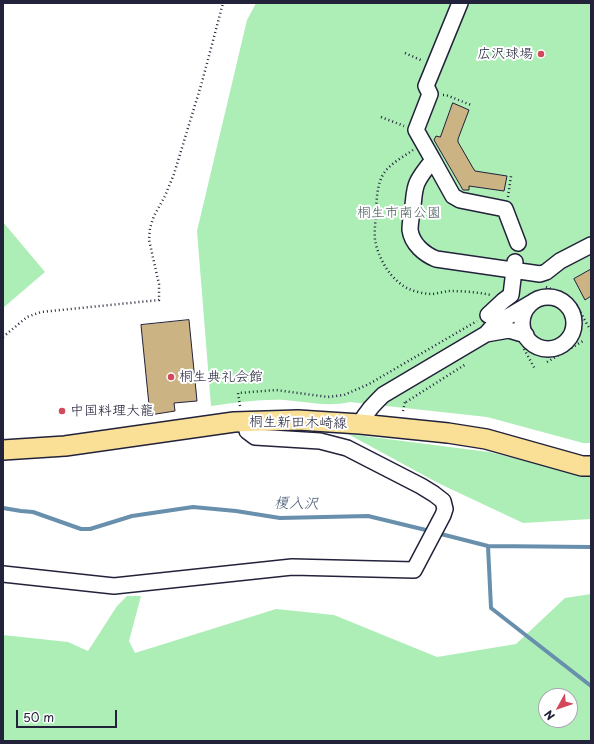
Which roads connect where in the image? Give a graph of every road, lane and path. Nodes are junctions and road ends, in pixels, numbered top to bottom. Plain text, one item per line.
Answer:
1 (223, 3) edge
2 (460, 3) edge
3 (405, 53) dead end
4 (434, 66) junction
5 (430, 94) junction
6 (471, 105) dead end
7 (381, 117) dead end
8 (416, 130) junction
9 (433, 160) junction
10 (511, 176) dead end
11 (504, 209) junction
12 (518, 243) dead end
13 (591, 245) edge
14 (514, 266) junction
15 (540, 287) dead end
16 (531, 304) junction
17 (488, 315) joint
18 (591, 330) edge
19 (486, 334) junction
20 (3, 337) edge
21 (524, 341) junction
22 (583, 341) dead end
23 (472, 360) dead end
24 (548, 362) dead end
25 (535, 369) dead end
26 (403, 411) dead end
27 (243, 414) junction
28 (360, 424) junction
29 (3, 450) edge
30 (591, 466) edge
31 (3, 574) edge

1 - 20 path
2 - 4 street
3 - 4 path
4 - 5 street
5 - 6 path
5 - 8 street
7 - 8 path
8 - 9 street
9 - 11 street
9 - 14 street
10 - 11 path
11 - 12 street
13 - 14 street
14 - 17 street
15 - 18 path
16 - 19 street
16 - 21 street
16 - 21 street
17 - 27 path
19 - 21 street
19 - 28 street
21 - 25 path
22 - 24 path
23 - 26 path
27 - 28 main road, 桐生新田木崎線
27 - 29 main road, 桐生新田木崎線
27 - 31 street
28 - 30 main road, 桐生新田木崎線

